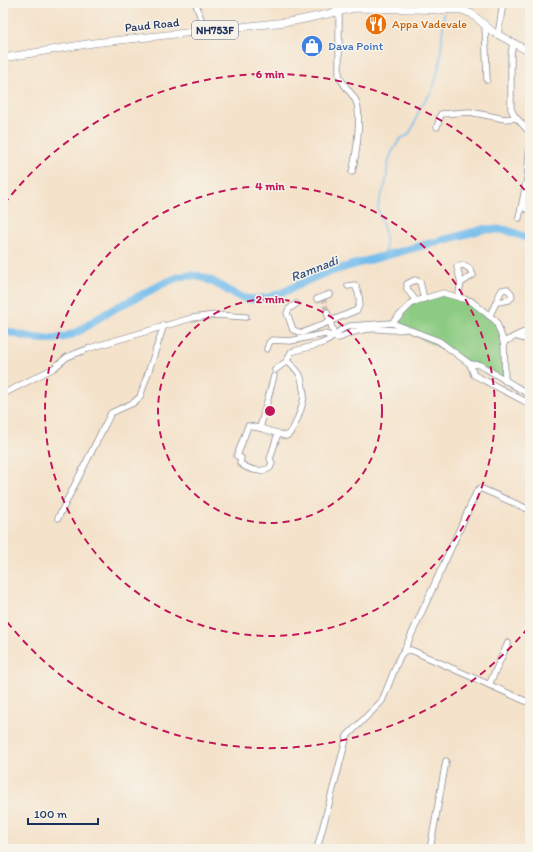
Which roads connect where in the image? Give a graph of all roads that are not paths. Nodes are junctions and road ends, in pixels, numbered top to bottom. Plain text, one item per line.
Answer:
1 (333, 3) edge
2 (503, 3) edge
3 (196, 4) dead end
4 (372, 5) edge
5 (394, 5) edge
6 (462, 7) edge
7 (339, 10) junction
8 (485, 25) junction
9 (205, 31) junction
10 (498, 35) junction
11 (513, 42) junction
12 (530, 52) edge
13 (3, 58) edge
14 (487, 80) dead end
15 (516, 118) junction
16 (437, 128) dead end
17 (530, 133) edge
18 (530, 142) edge
19 (352, 172) dead end
20 (530, 186) edge
21 (530, 210) edge
22 (519, 218) dead end
23 (461, 284) dead end
24 (348, 286) dead end
25 (330, 294) dead end
26 (458, 298) junction
27 (317, 299) dead end
28 (424, 299) junction
29 (416, 301) junction
30 (498, 302) dead end
31 (296, 304) dead end
32 (327, 312) tunnel mouth
33 (489, 316) junction
34 (246, 317) dead end
35 (330, 322) junction
36 (392, 323) junction
37 (164, 325) junction
38 (406, 328) junction
39 (530, 331) edge
40 (333, 336) junction
41 (518, 337) junction
42 (530, 340) edge
43 (503, 342) junction
44 (267, 349) dead end
45 (287, 362) junction
46 (470, 364) junction
47 (505, 381) junction
48 (3, 394) edge
49 (530, 395) edge
50 (530, 404) edge
51 (260, 428) junction
52 (278, 433) junction
53 (530, 510) edge
54 (58, 518) dead end
55 (508, 643) dead end
56 (404, 651) junction
57 (489, 685) junction
58 (530, 703) edge
59 (446, 761) dead end
60 (317, 849) edge
61 (430, 849) edge

1 - 7 street
2 - 10 street
3 - 9 street
4 - 5 main road, Paud Road / NH753F
4 - 7 main road, Paud Road / NH753F
5 - 6 main road, Paud Road / NH753F
6 - 8 main road, Paud Road / NH753F
7 - 9 main road, Paud Road / NH753F
7 - 19 street
8 - 10 main road, Paud Road / NH753F
8 - 14 street
9 - 13 main road, Paud Road / NH753F
10 - 11 main road, Paud Road / NH753F
11 - 12 main road, Paud Road / NH753F
11 - 15 street
15 - 16 street
15 - 17 street
18 - 22 street
20 - 21 street
23 - 26 street
24 - 35 street
25 - 27 street
26 - 28 street
26 - 33 street
28 - 29 street
28 - 29 street
29 - 36 street
30 - 33 street
31 - 35 street
32 - 35 street
33 - 43 street
34 - 37 street
35 - 40 street
36 - 38 street
36 - 40 street
37 - 48 street
37 - 54 street
38 - 40 street
38 - 46 street
39 - 41 street
40 - 44 street
40 - 45 street
41 - 42 street
41 - 43 street
43 - 47 street
45 - 51 street
45 - 52 street
46 - 47 street
46 - 50 street
47 - 49 street
51 - 52 street
51 - 52 street
53 - 56 street
55 - 57 street
56 - 57 street
56 - 60 street
57 - 58 street
59 - 61 street

